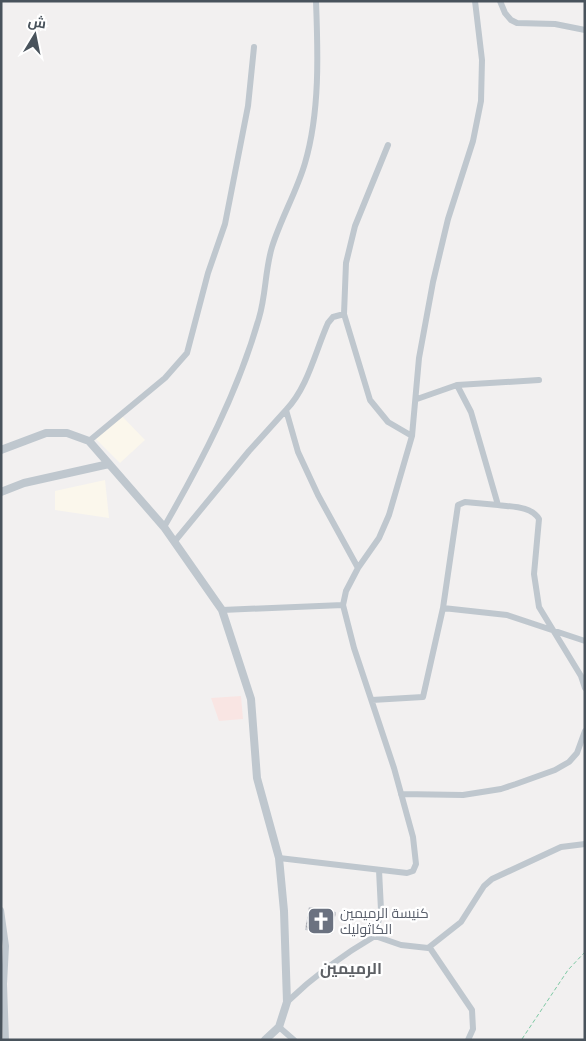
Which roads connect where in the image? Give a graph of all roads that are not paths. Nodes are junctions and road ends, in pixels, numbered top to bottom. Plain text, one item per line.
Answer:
1 (316, 1) edge
2 (475, 1) edge
3 (500, 1) edge
4 (585, 30) edge
5 (254, 47) dead end
6 (388, 145) dead end
7 (344, 314) junction
8 (539, 380) dead end
9 (457, 385) junction
10 (417, 399) junction
11 (286, 410) junction
12 (412, 436) junction
13 (88, 441) junction
14 (1, 450) edge
15 (110, 464) junction
16 (1, 492) edge
17 (498, 505) junction
18 (164, 527) junction
19 (175, 541) junction
20 (358, 568) junction
21 (343, 605) junction
22 (443, 608) junction
23 (222, 610) junction
24 (551, 629) junction
25 (585, 641) edge
26 (585, 688) edge
27 (372, 700) junction
28 (585, 731) edge
29 (401, 794) junction
30 (585, 844) edge
31 (279, 858) junction
32 (379, 870) junction
33 (1, 910) edge
34 (375, 936) junction
35 (430, 948) junction
36 (287, 1002) junction
37 (279, 1027) junction
38 (6, 1040) edge
39 (265, 1040) edge
40 (294, 1040) edge
41 (468, 1040) edge

1 - 18 street
2 - 10 street
3 - 4 street
5 - 13 street
6 - 7 street
7 - 11 street
7 - 12 street
8 - 9 street
9 - 10 street
9 - 17 street
10 - 12 street
11 - 19 street
11 - 20 street
12 - 20 street
13 - 14 street
13 - 15 street
15 - 16 street
15 - 18 street
17 - 22 street
17 - 24 street
18 - 19 street
19 - 23 street
20 - 21 street
21 - 23 street
21 - 27 street
22 - 24 street
22 - 27 street
23 - 31 street
24 - 25 street
24 - 26 street
27 - 29 street
28 - 29 street
29 - 32 street
30 - 35 street
31 - 32 street
31 - 36 street
32 - 34 street
33 - 38 street
34 - 35 street
34 - 36 street
35 - 41 street
36 - 37 street
37 - 39 street
37 - 40 street

